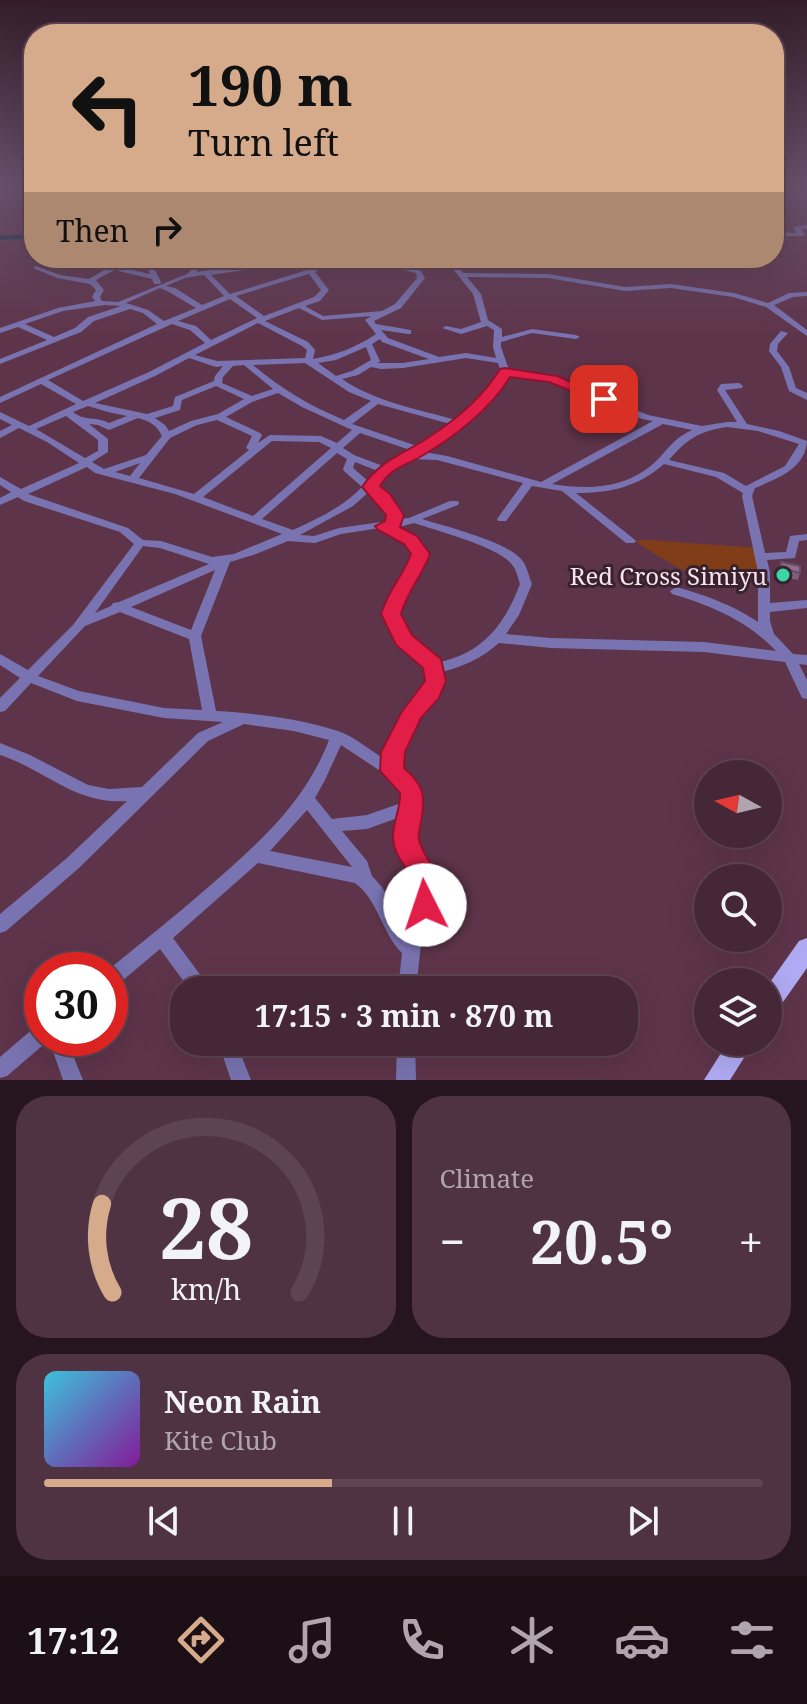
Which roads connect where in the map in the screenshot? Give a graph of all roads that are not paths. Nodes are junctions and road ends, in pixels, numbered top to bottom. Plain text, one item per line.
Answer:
1 (36, 268) dead end
2 (110, 268) edge
3 (118, 268) edge
4 (150, 268) edge
5 (197, 268) edge
6 (238, 268) edge
7 (306, 268) edge
8 (315, 268) edge
9 (400, 268) edge
10 (455, 268) edge
11 (404, 269) joint
12 (311, 270) junction
13 (204, 272) junction
14 (190, 274) junction
15 (461, 275) junction
16 (153, 277) junction
17 (92, 282) junction
18 (161, 285) junction
19 (807, 294) edge
20 (230, 297) junction
21 (99, 303) junction
22 (119, 303) junction
23 (298, 305) junction
24 (769, 305) junction
25 (131, 306) junction
26 (201, 308) junction
27 (386, 313) junction
28 (397, 318) dead end
29 (259, 319) junction
30 (0, 322) edge
31 (166, 322) junction
32 (487, 323) junction
33 (17, 325) junction
34 (374, 326) junction
35 (446, 328) dead end
36 (0, 331) edge
37 (408, 332) dead end
38 (784, 333) dead end
39 (807, 334) edge
40 (380, 335) junction
41 (576, 337) dead end
42 (54, 340) junction
43 (497, 341) junction
44 (209, 342) junction
45 (368, 343) junction
46 (420, 353) junction
47 (187, 355) junction
48 (438, 359) junction
49 (500, 361) junction
50 (0, 362) edge
51 (245, 362) junction
52 (311, 362) junction
53 (231, 363) junction
54 (404, 363) junction
55 (372, 365) junction
56 (505, 372) junction
57 (337, 378) junction
58 (41, 380) junction
59 (217, 383) junction
60 (0, 386) edge
61 (739, 386) dead end
62 (281, 389) junction
63 (13, 393) junction
64 (807, 397) edge
65 (252, 399) junction
66 (0, 400) edge
67 (377, 401) junction
68 (84, 403) junction
69 (389, 404) junction
70 (364, 410) junction
71 (67, 412) junction
72 (0, 415) edge
73 (144, 416) junction
74 (217, 417) junction
75 (78, 421) junction
76 (661, 421) junction
77 (456, 423) junction
78 (345, 424) junction
79 (743, 425) junction
80 (25, 426) junction
81 (703, 429) junction
82 (358, 430) junction
83 (1, 434) edge
84 (167, 436) junction
85 (806, 444) edge
86 (337, 448) junction
87 (416, 453) junction
88 (247, 454) junction
89 (150, 457) junction
90 (350, 457) junction
91 (663, 461) junction
92 (85, 464) junction
93 (385, 470) junction
94 (105, 473) junction
95 (0, 480) edge
96 (132, 480) junction
97 (530, 481) junction
98 (543, 484) junction
99 (370, 487) junction
100 (567, 491) junction
101 (749, 492) junction
102 (18, 493) junction
103 (196, 498) junction
104 (0, 502) edge
105 (454, 503) dead end
106 (502, 519) dead end
107 (254, 520) junction
108 (410, 520) junction
109 (389, 526) junction
110 (288, 536) junction
111 (807, 537) edge
112 (630, 541) dead end
113 (140, 543) junction
114 (761, 557) junction
115 (227, 560) junction
116 (676, 591) dead end
117 (807, 604) edge
118 (117, 606) junction
119 (765, 608) junction
120 (80, 624) junction
121 (195, 636) junction
122 (497, 638) junction
123 (769, 639) junction
124 (0, 659) edge
125 (789, 659) junction
126 (807, 660) edge
127 (435, 668) junction
128 (31, 678) junction
129 (807, 694) edge
130 (0, 707) edge
131 (210, 716) junction
132 (244, 718) junction
133 (337, 736) junction
134 (0, 749) edge
135 (392, 771) junction
136 (142, 793) junction
137 (306, 798) junction
138 (412, 806) junction
139 (328, 826) junction
140 (258, 856) junction
141 (365, 880) junction
142 (0, 925) edge
143 (162, 937) junction
144 (411, 949) junction
145 (807, 949) edge
146 (128, 965) edge
147 (191, 976) edge
148 (408, 976) edge
149 (782, 984) edge
150 (24, 1049) edge
151 (64, 1056) edge
152 (232, 1056) edge
153 (406, 1056) edge
154 (732, 1056) edge
155 (0, 1069) edge
156 (73, 1080) edge
157 (241, 1080) edge
158 (406, 1080) edge
159 (716, 1080) edge

1 - 17 street
2 - 17 street
3 - 16 street
4 - 16 street
5 - 14 street
6 - 13 street
7 - 12 street
8 - 12 street
9 - 11 street
10 - 15 street
11 - 27 street
12 - 20 street
12 - 23 street
13 - 14 street
13 - 20 street
14 - 18 street
15 - 24 street
15 - 32 street
16 - 18 street
17 - 21 street
18 - 22 street
18 - 26 street
19 - 24 street
20 - 26 street
20 - 29 street
21 - 22 street
21 - 33 street
22 - 25 street
23 - 27 street
23 - 29 street
24 - 39 street
25 - 31 street
25 - 42 street
26 - 31 street
27 - 28 street
27 - 34 street
29 - 44 street
29 - 52 street
30 - 33 street
31 - 44 street
31 - 58 street
32 - 35 street
32 - 43 street
33 - 36 street
33 - 42 street
34 - 37 street
34 - 40 street
38 - 64 street
40 - 45 street
40 - 46 street
41 - 43 street
42 - 50 street
43 - 49 street
44 - 47 street
45 - 52 street
45 - 55 street
46 - 48 street
46 - 54 street
47 - 53 street
47 - 68 street
48 - 49 street
48 - 54 street
49 - 56 street
51 - 52 street
51 - 53 street
51 - 62 street
52 - 57 street
53 - 59 street
54 - 55 street
55 - 57 street
56 - 76 street
56 - 77 street
57 - 67 street
58 - 63 street
58 - 68 street
59 - 65 street
59 - 73 street
60 - 63 street
61 - 79 street
62 - 65 street
62 - 78 street
63 - 66 street
65 - 74 street
67 - 69 street
67 - 70 street
68 - 71 street
68 - 73 street
69 - 70 street
69 - 77 street
70 - 78 street
71 - 75 street
71 - 80 street
72 - 80 street
73 - 75 street
73 - 84 street
74 - 84 street
74 - 88 street
75 - 92 street
76 - 81 street
76 - 98 street
77 - 87 street
78 - 82 street
79 - 81 street
79 - 85 street
80 - 83 street
80 - 92 street
81 - 91 street
82 - 86 street
82 - 87 street
84 - 89 street
85 - 101 street
86 - 88 street
86 - 90 street
86 - 107 street
87 - 93 street
87 - 97 street
88 - 103 street
89 - 94 street
89 - 96 street
90 - 93 street
90 - 99 street
91 - 100 street
91 - 101 street
92 - 94 street
92 - 102 street
93 - 99 street
94 - 96 street
95 - 102 street
96 - 103 street
97 - 98 street
97 - 106 street
98 - 100 street
99 - 109 street
99 - 110 street
100 - 112 street
101 - 114 street
102 - 104 street
102 - 113 street
103 - 107 street
105 - 108 street
107 - 110 street
108 - 109 street
108 - 122 street
109 - 110 street
109 - 127 street
110 - 115 street
111 - 114 street
113 - 115 street
113 - 120 street
114 - 119 street
115 - 118 street
115 - 121 street
116 - 123 street
117 - 119 street
118 - 120 street
118 - 121 street
119 - 123 street
120 - 128 street
121 - 131 street
122 - 125 street
122 - 127 street
123 - 125 street
124 - 128 street
125 - 126 street
125 - 129 street
127 - 135 street
128 - 130 street
128 - 131 street
131 - 132 street
132 - 133 street
132 - 136 street
133 - 135 street
133 - 137 street
134 - 136 street
135 - 138 street
136 - 142 street
137 - 139 street
137 - 140 street
138 - 139 street
138 - 144 street
139 - 141 street
140 - 141 street
140 - 143 street
141 - 144 street
143 - 146 street
143 - 147 street
144 - 148 street
145 - 149 main road
150 - 155 street
151 - 156 street
152 - 157 street
153 - 158 street
154 - 159 main road

